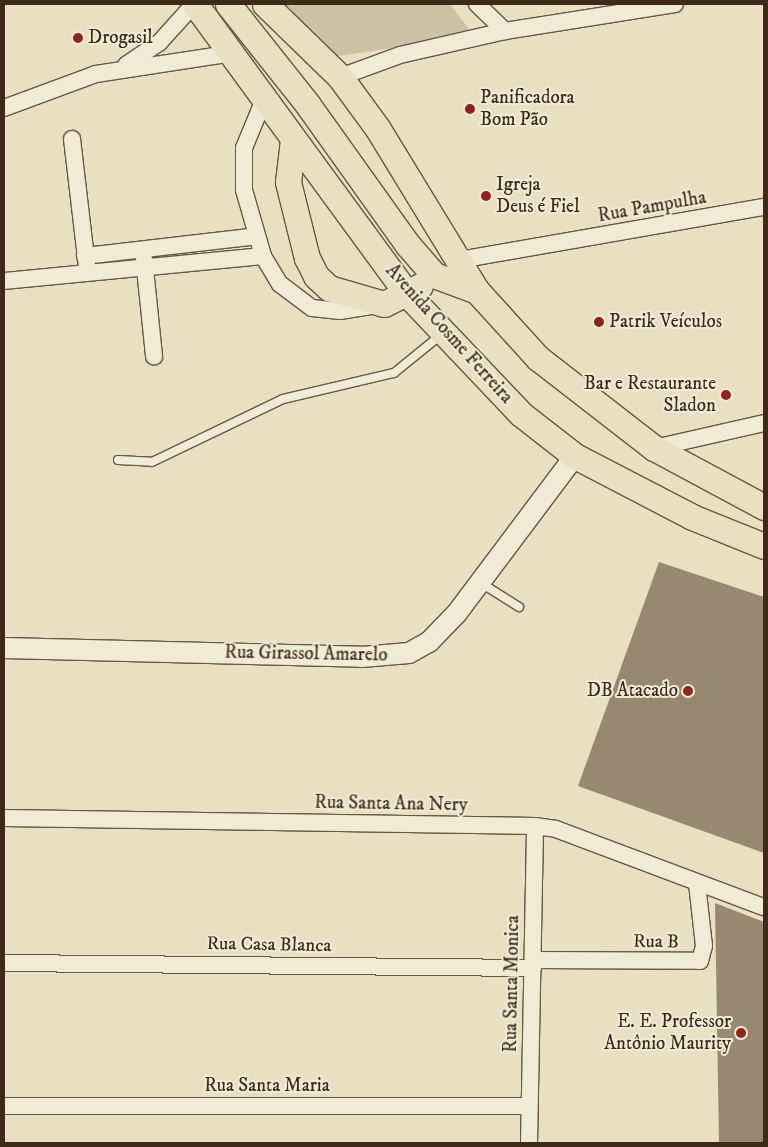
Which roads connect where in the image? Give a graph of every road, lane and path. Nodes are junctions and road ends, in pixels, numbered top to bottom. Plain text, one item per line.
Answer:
1 (195, 4) edge
2 (228, 4) edge
3 (265, 4) edge
4 (478, 4) edge
5 (675, 4) edge
6 (505, 31) junction
7 (234, 53) junction
8 (120, 68) junction
9 (340, 77) junction
10 (265, 97) junction
11 (4, 108) edge
12 (72, 139) dead end
13 (293, 140) junction
14 (764, 207) edge
15 (257, 236) junction
16 (144, 249) junction
17 (86, 256) junction
18 (263, 256) junction
19 (459, 260) junction
20 (145, 268) junction
21 (88, 274) junction
22 (434, 275) junction
23 (4, 280) edge
24 (477, 291) junction
25 (408, 295) junction
26 (384, 304) junction
27 (443, 332) junction
28 (154, 356) dead end
29 (764, 423) edge
30 (654, 448) junction
31 (575, 456) junction
32 (118, 460) dead end
33 (764, 507) edge
34 (764, 546) edge
35 (481, 583) junction
36 (519, 607) dead end
37 (4, 648) edge
38 (4, 818) edge
39 (535, 826) junction
40 (697, 884) junction
41 (764, 907) edge
42 (4, 963) edge
43 (533, 964) junction
44 (4, 1106) edge
45 (529, 1106) junction
46 (529, 1143) edge

1 - 7 main road, Avenida Cosme Ferreira
1 - 8 street
2 - 22 main road
3 - 9 main road
4 - 6 street
5 - 6 street
6 - 9 street
7 - 8 street
7 - 10 main road, Avenida Cosme Ferreira
8 - 11 street
9 - 19 main road
10 - 13 main road, Avenida Cosme Ferreira
10 - 15 street
12 - 17 street
13 - 25 main road, Avenida Cosme Ferreira
13 - 26 main road
14 - 19 street, Rua Pampulha
15 - 16 street
15 - 18 street
16 - 17 street
16 - 20 street
17 - 21 street
18 - 20 street
18 - 26 street
19 - 22 main road
19 - 24 main road
20 - 21 street
20 - 28 street
21 - 23 street
22 - 24 main road
22 - 25 main road
24 - 30 main road
25 - 26 main road
25 - 27 main road, Avenida Cosme Ferreira
27 - 31 main road, Avenida Cosme Ferreira
27 - 32 lane
29 - 30 street
30 - 33 main road
31 - 34 main road, Avenida Cosme Ferreira
31 - 35 street, Rua Girassol Amarelo
35 - 36 lane
35 - 37 street, Rua Girassol Amarelo
38 - 39 street, Rua Santa Ana Nery
39 - 40 street, Rua Santa Ana Nery
39 - 43 street, Rua Santa Monica
40 - 41 street, Rua Santa Ana Nery
40 - 43 street, Rua B
42 - 43 street, Rua Casa Blanca
43 - 45 street, Rua Santa Monica
44 - 45 street, Rua Santa Maria
45 - 46 street, Rua Santa Monica

